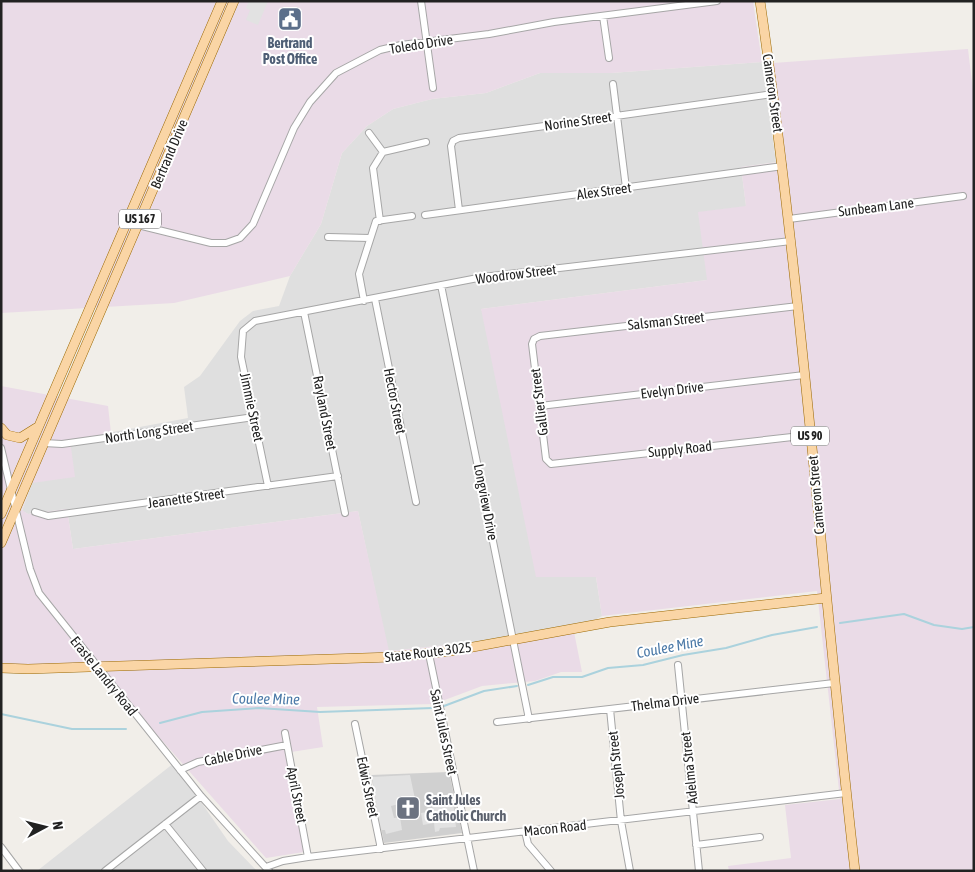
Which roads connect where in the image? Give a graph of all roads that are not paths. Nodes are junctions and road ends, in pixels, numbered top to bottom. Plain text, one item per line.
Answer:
1 (222, 1) edge
2 (234, 1) edge
3 (421, 1) edge
4 (717, 1) edge
5 (760, 1) edge
6 (603, 16) junction
7 (426, 41) junction
8 (609, 58) dead end
9 (613, 84) dead end
10 (433, 88) dead end
11 (773, 94) junction
12 (617, 116) junction
13 (369, 133) dead end
14 (426, 142) dead end
15 (383, 152) junction
16 (783, 166) junction
17 (626, 188) junction
18 (963, 196) dead end
19 (459, 210) junction
20 (425, 215) dead end
21 (412, 216) dead end
22 (789, 219) junction
23 (380, 221) junction
24 (138, 225) junction
25 (328, 237) dead end
26 (370, 238) junction
27 (791, 241) junction
28 (441, 285) junction
29 (375, 299) junction
30 (93, 300) junction
31 (364, 301) junction
32 (103, 306) junction
33 (798, 306) junction
34 (304, 312) junction
35 (246, 328) joint
36 (534, 339) joint
37 (804, 374) junction
38 (540, 406) junction
39 (254, 417) junction
40 (38, 426) junction
41 (1, 428) edge
42 (810, 434) junction
43 (44, 443) junction
44 (1, 448) edge
45 (550, 464) joint
46 (4, 466) edge
47 (338, 476) junction
48 (268, 486) junction
49 (12, 490) junction
50 (416, 502) dead end
51 (16, 509) junction
52 (35, 512) dead end
53 (345, 513) dead end
54 (1, 514) edge
55 (1, 543) edge
56 (826, 598) junction
57 (514, 639) junction
58 (429, 654) junction
59 (678, 665) dead end
60 (97, 667) junction
61 (1, 668) edge
62 (834, 683) junction
63 (682, 700) junction
64 (610, 709) junction
65 (529, 718) junction
66 (497, 722) dead end
67 (356, 724) dead end
68 (285, 733) dead end
69 (287, 745) junction
70 (180, 770) junction
71 (846, 793) junction
72 (201, 796) junction
73 (693, 812) junction
74 (621, 821) junction
75 (165, 824) junction
76 (526, 832) junction
77 (760, 837) dead end
78 (466, 839) junction
79 (696, 845) junction
80 (1, 847) edge
81 (380, 849) junction
82 (308, 857) junction
83 (267, 869) edge
84 (19, 871) edge
85 (105, 871) edge
86 (203, 871) edge
87 (474, 871) edge
88 (551, 871) edge
89 (630, 871) edge
90 (699, 871) edge
91 (855, 871) edge

1 - 30 main road, Bertrand Drive / US 167
2 - 24 main road, Bertrand Drive / US 167
3 - 7 street
4 - 6 street, Toledo Drive
5 - 11 main road, Cameron Street / US 90
6 - 7 street, Toledo Drive
6 - 8 street
7 - 10 street
7 - 24 street, Toledo Drive
9 - 12 street
11 - 12 street, Norine Street
11 - 16 main road, Cameron Street / US 90
12 - 17 street
12 - 19 street, Norine Street
13 - 15 street
14 - 15 street
15 - 23 street
16 - 17 street, Alex Street
16 - 22 main road, Cameron Street / US 90
17 - 19 street, Alex Street
18 - 22 street, Sunbeam Lane
19 - 20 street, Alex Street
21 - 23 street
22 - 27 main road, Cameron Street / US 90
23 - 26 street
24 - 32 main road, Bertrand Drive / US 167
25 - 26 street
26 - 31 street
27 - 28 street, Woodrow Street
27 - 33 main road, Cameron Street / US 90
28 - 29 street, Woodrow Street
28 - 57 street, Longview Drive
29 - 31 street, Woodrow Street
29 - 50 street, Hector Street
30 - 32 street
30 - 40 main road, Bertrand Drive / US 167
31 - 34 street, Woodrow Street
32 - 43 main road, Bertrand Drive / US 167
33 - 36 street, Salsman Street
33 - 37 main road, Cameron Street / US 90
34 - 35 street, Woodrow Street
34 - 47 street, Rayland Street
35 - 39 street, Jimmie Street
36 - 38 street, Gallier Street
37 - 38 street, Evelyn Drive
37 - 42 main road, Cameron Street / US 90
38 - 45 street, Gallier Street
39 - 43 street, North Long Street
39 - 48 street, Jimmie Street
40 - 41 main road
40 - 49 main road, Bertrand Drive / US 167
42 - 45 street, Supply Road
42 - 56 main road, Cameron Street / US 90
43 - 51 main road, Bertrand Drive / US 167
44 - 46 street, Eraste Landry Road
46 - 49 street, Eraste Landry Road
47 - 48 street, Jeanette Street
47 - 53 street, Rayland Street
48 - 52 street, Jeanette Street
49 - 51 street, Eraste Landry Road
49 - 54 main road, Bertrand Drive / US 167
51 - 55 main road, Bertrand Drive / US 167
51 - 60 street, Eraste Landry Road
56 - 57 main road, State Route 3025
56 - 62 main road, Cameron Street / US 90
57 - 58 main road, State Route 3025
57 - 65 street, Longview Drive
58 - 60 main road, State Route 3025
58 - 78 street, Saint Jules Street
59 - 63 street, Adelma Street
60 - 61 main road, State Route 3025
60 - 70 street, Eraste Landry Road
62 - 63 street, Thelma Drive
62 - 71 main road, Cameron Street / US 90
63 - 64 street, Thelma Drive
63 - 73 street, Adelma Street
64 - 65 street, Thelma Drive
64 - 74 street, Joseph Street
65 - 66 street, Thelma Drive
67 - 81 street, Edwis Street
68 - 69 street, April Street
69 - 70 street, Cable Drive
69 - 82 street, April Street
70 - 72 street, Eraste Landry Road
71 - 73 street, Macon Road
71 - 91 main road, Cameron Street / US 90
72 - 75 street
72 - 83 street, Eraste Landry Road
73 - 74 street, Macon Road
73 - 79 street, Adelma Street
74 - 76 street, Macon Road
74 - 89 street, Joseph Street
75 - 85 street
75 - 86 street
76 - 78 street, Macon Road
76 - 88 street
77 - 79 street
78 - 81 street, Macon Road
78 - 87 street, Saint Jules Street
79 - 90 street, Adelma Street
80 - 84 street
81 - 82 street, Macon Road
82 - 83 street, Macon Road

